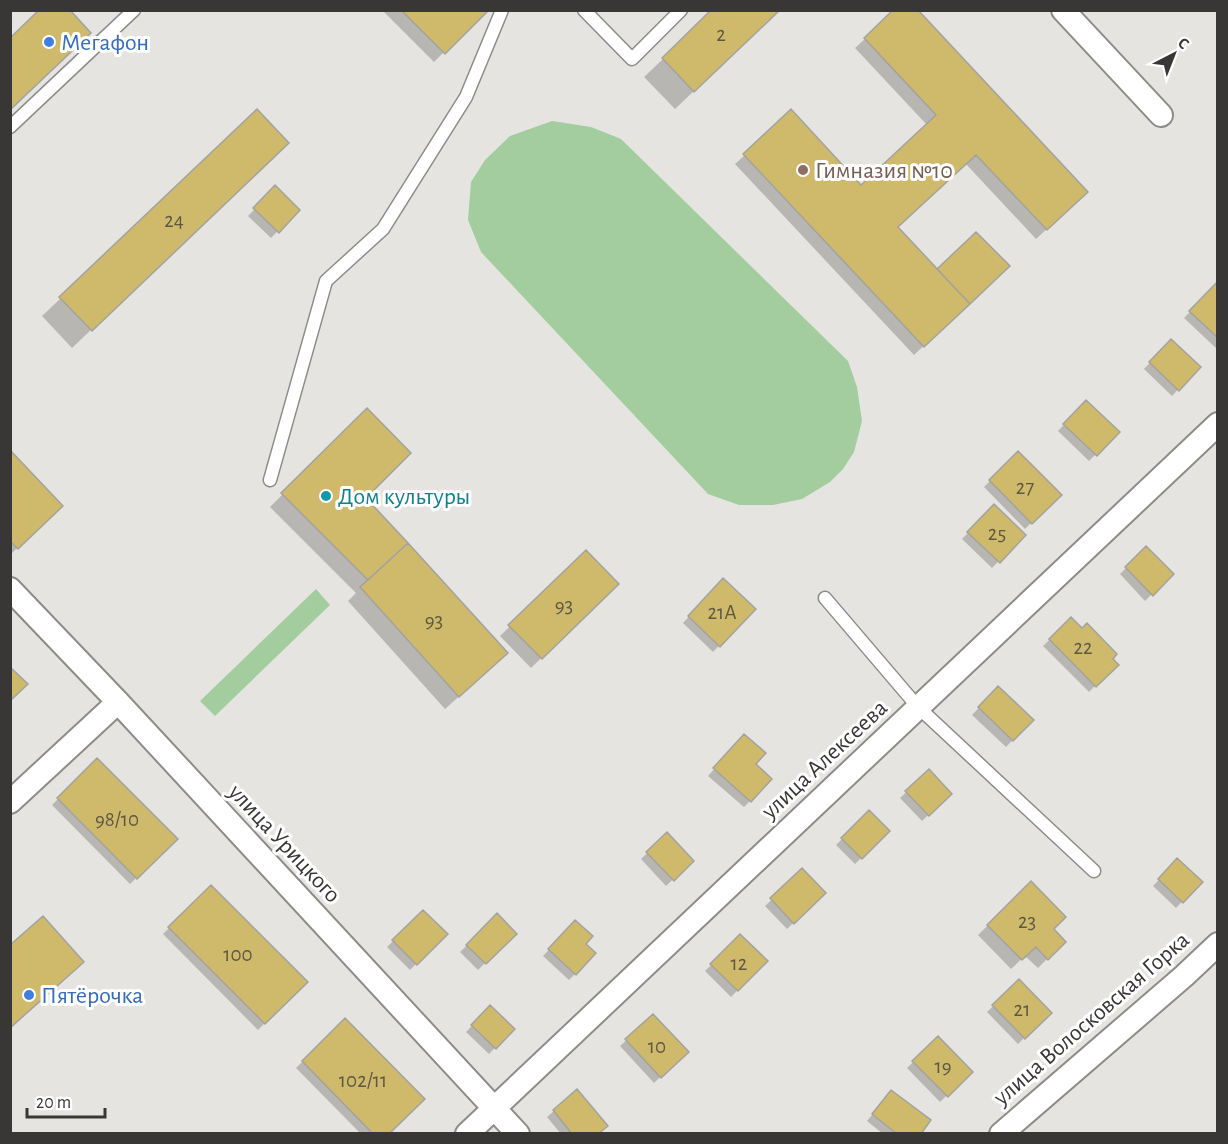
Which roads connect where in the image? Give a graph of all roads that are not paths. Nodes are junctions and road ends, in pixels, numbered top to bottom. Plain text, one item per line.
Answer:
1 (134, 10) edge
2 (502, 10) edge
3 (584, 10) edge
4 (681, 10) edge
5 (1063, 10) edge
6 (1161, 115) dead end
7 (10, 127) edge
8 (1218, 424) edge
9 (270, 480) dead end
10 (10, 589) edge
11 (825, 598) dead end
12 (118, 702) junction
13 (918, 707) junction
14 (10, 802) edge
15 (1094, 871) dead end
16 (1218, 944) edge
17 (493, 1108) junction
18 (467, 1134) edge
19 (518, 1134) edge
20 (1000, 1134) edge

1 - 7 lane
2 - 9 lane
3 - 4 lane
5 - 6 street
8 - 13 street, улица Алексеева
10 - 12 street, улица Урицкого
11 - 13 lane
12 - 14 street
12 - 17 street, улица Урицкого
13 - 15 lane
13 - 17 street, улица Алексеева
16 - 20 street, улица Волосковская Горка
17 - 18 street, улица Алексеева
17 - 19 street, улица Урицкого

